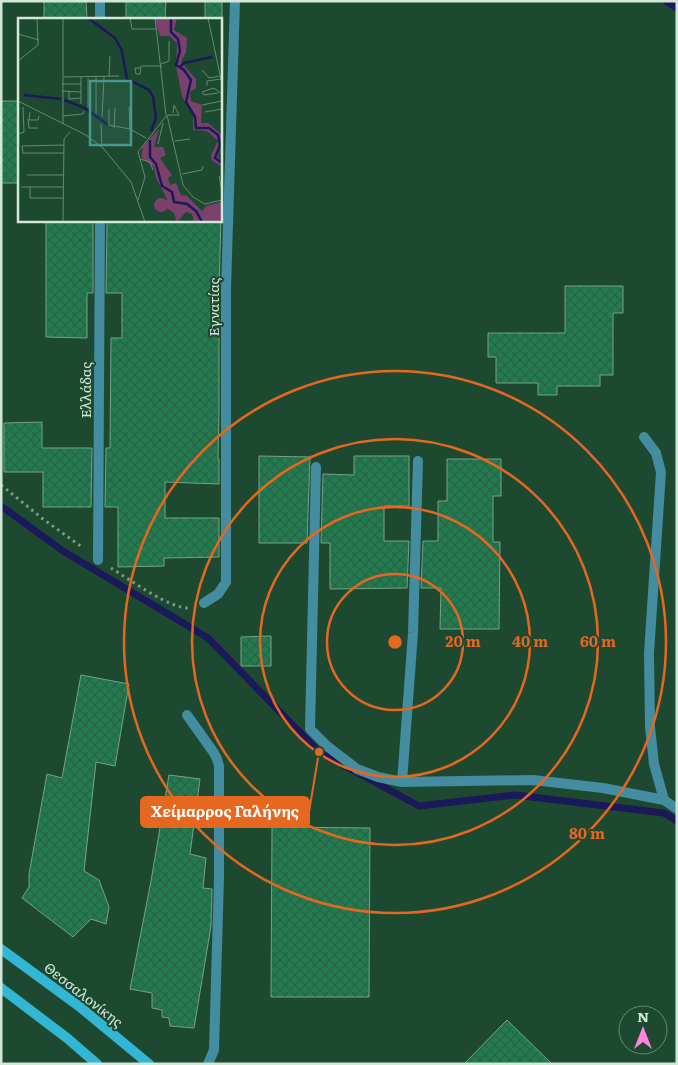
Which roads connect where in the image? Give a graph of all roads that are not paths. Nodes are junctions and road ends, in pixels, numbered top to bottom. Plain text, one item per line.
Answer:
1 (100, 1) edge
2 (235, 1) edge
3 (100, 18) edge
4 (100, 221) edge
5 (644, 437) dead end
6 (418, 461) dead end
7 (316, 467) dead end
8 (98, 560) dead end
9 (204, 603) dead end
10 (187, 715) dead end
11 (402, 782) junction
12 (664, 800) junction
13 (677, 808) edge
14 (1, 949) edge
15 (1, 988) edge
16 (97, 1064) edge
17 (149, 1064) edge
18 (208, 1064) edge

1 - 3 street
2 - 9 street, Εγνατίας
4 - 8 street, Ελλάδας
5 - 12 street
6 - 11 street
7 - 11 street
10 - 18 street
11 - 12 street
12 - 13 street
14 - 17 main road, Θεσσαλονίκης
15 - 16 main road

